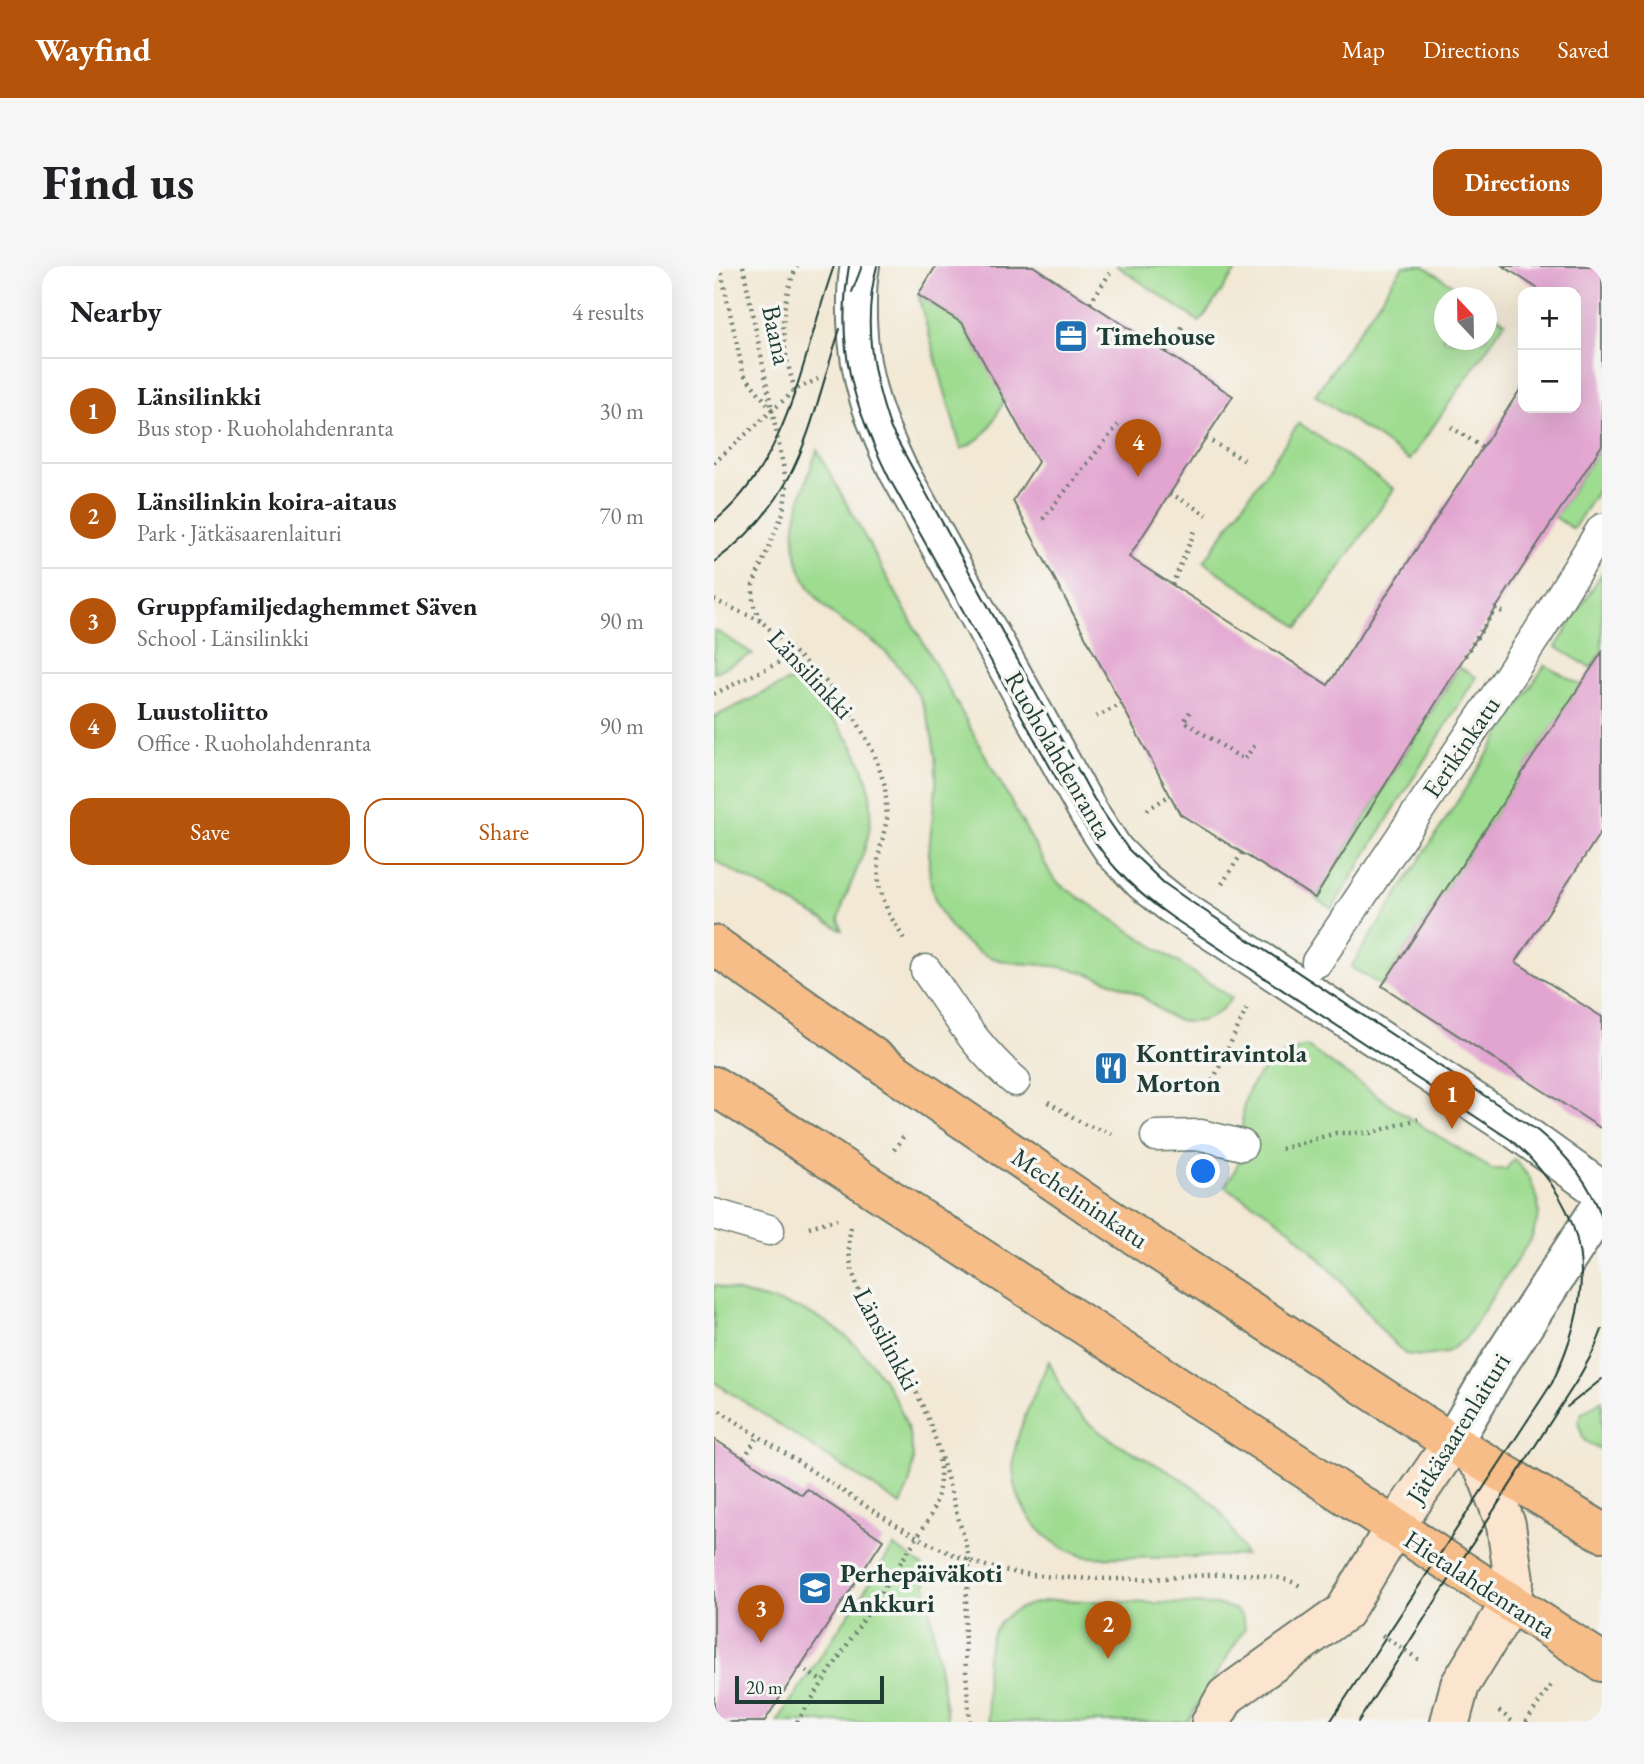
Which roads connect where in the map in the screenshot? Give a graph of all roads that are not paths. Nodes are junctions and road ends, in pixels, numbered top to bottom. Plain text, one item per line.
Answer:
1 (860, 266) edge
2 (1602, 529) edge
3 (714, 945) edge
4 (1317, 962) dead end
5 (926, 970) road end
6 (1015, 1081) road end
7 (714, 1086) edge
8 (1156, 1136) road end
9 (1242, 1145) road end
10 (1602, 1191) edge
11 (1602, 1205) edge
12 (714, 1214) edge
13 (769, 1230) road end
14 (1462, 1448) junction
15 (1394, 1528) junction
16 (1602, 1532) edge
17 (1511, 1602) junction
18 (1602, 1662) edge
19 (1211, 1722) edge
20 (1450, 1722) edge

1 - 10 street, Ruoholahdenranta
2 - 4 street, Eerikinkatu
3 - 14 main road, Mechelininkatu, bridge
5 - 6 street
7 - 15 main road, bridge
8 - 9 street
11 - 14 street, Jätkäsaarenlaituri
12 - 13 street
14 - 15 main road, Jätkäsaarenlaituri
14 - 16 main road
14 - 17 main road, Jätkäsaarenlaituri
15 - 17 main road, Hietalahdenranta
15 - 19 main road, Jätkäsaarenlaituri
17 - 18 main road, Hietalahdenranta
17 - 20 main road, Jätkäsaarenlaituri

